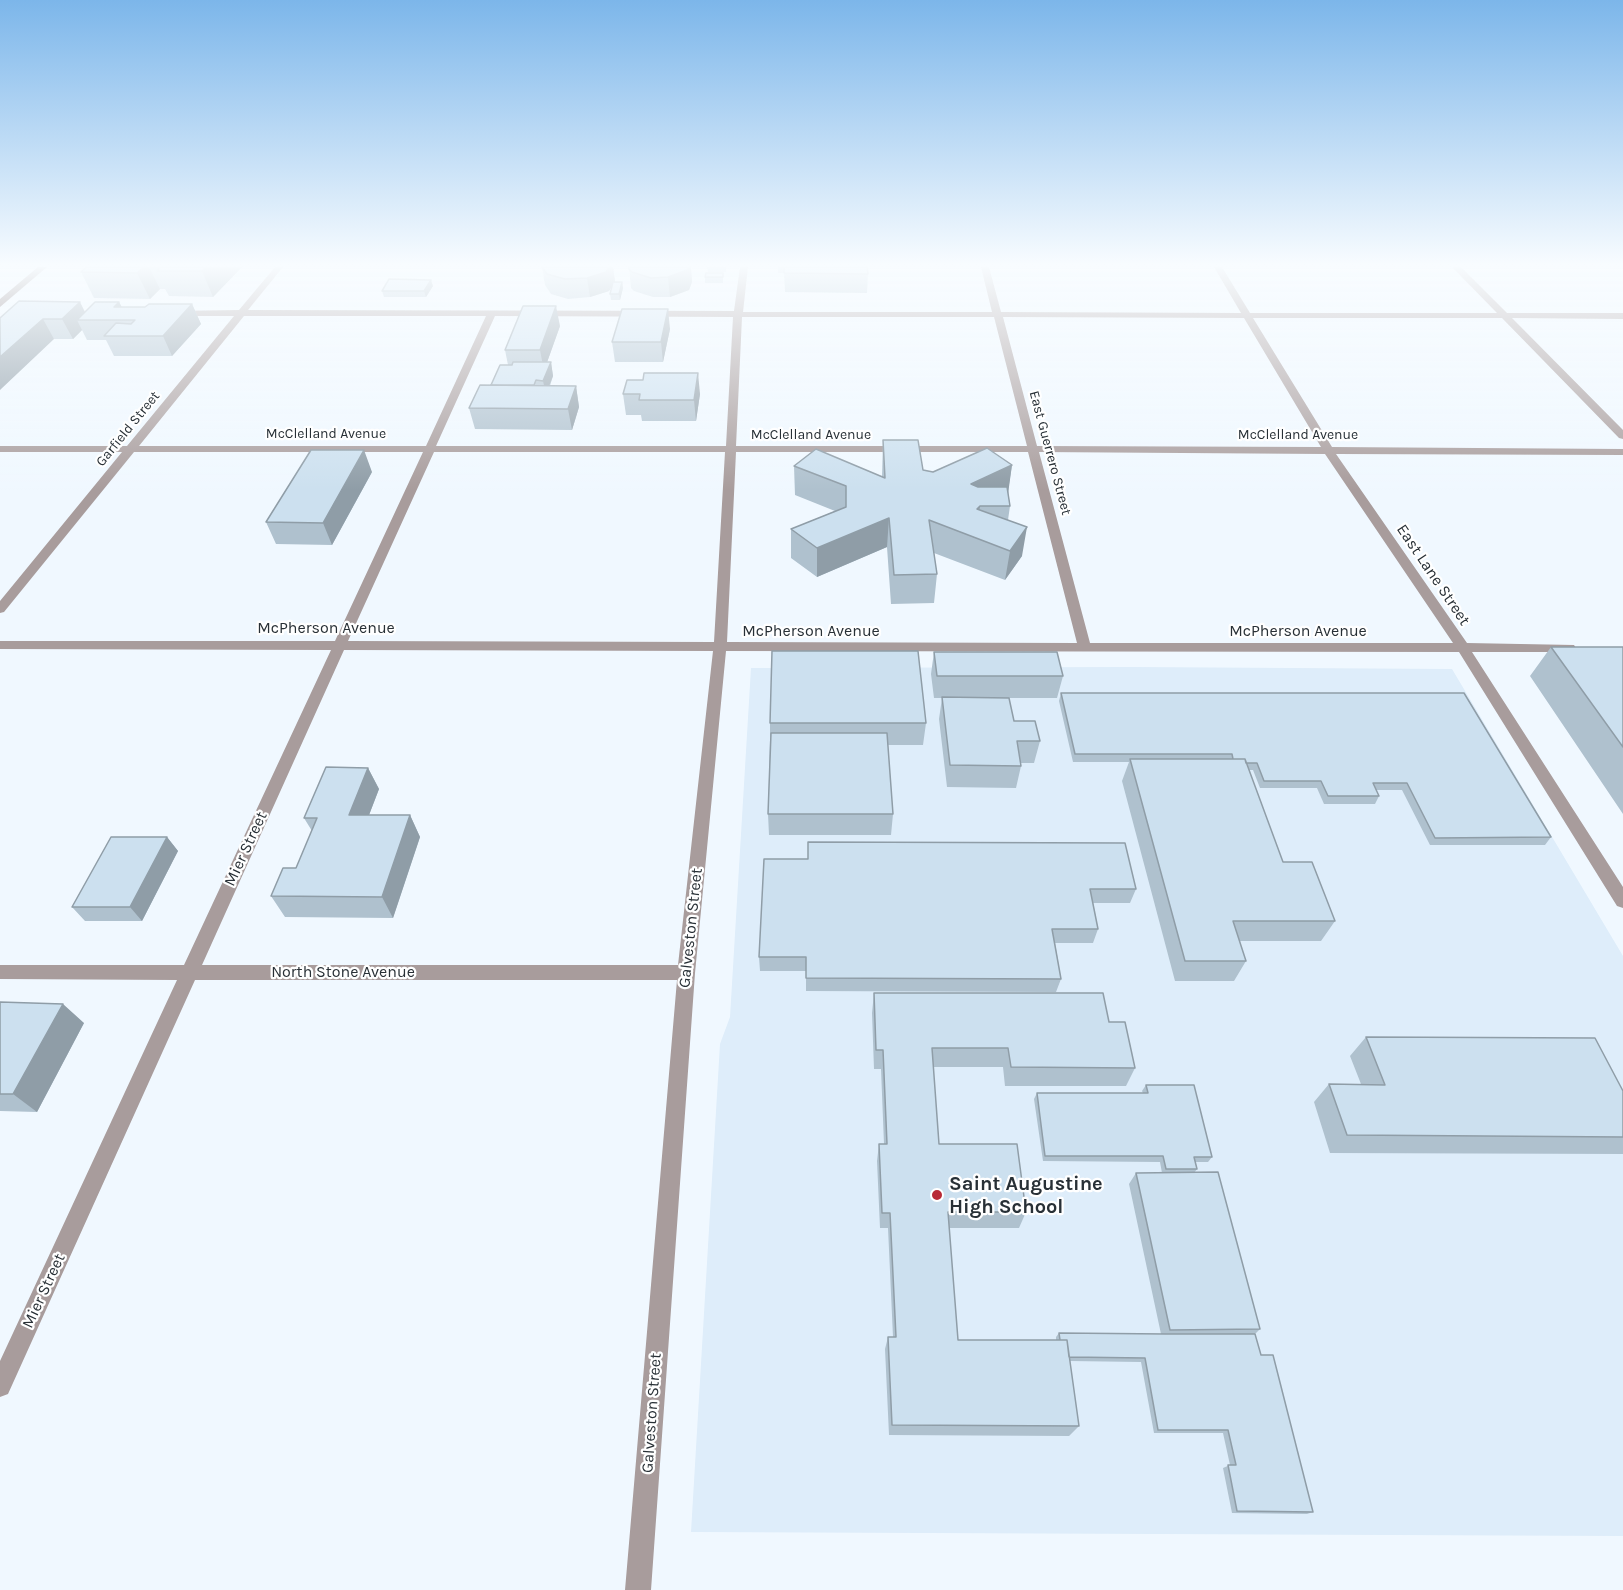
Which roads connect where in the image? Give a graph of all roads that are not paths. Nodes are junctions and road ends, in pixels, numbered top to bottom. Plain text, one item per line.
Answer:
1 (218, 341) edge
2 (479, 341) edge
3 (737, 341) edge
4 (1004, 341) edge
5 (1264, 341) edge
6 (1529, 341) edge
7 (1623, 436) edge
8 (0, 448) edge
9 (131, 448) junction
10 (430, 449) junction
11 (1033, 449) junction
12 (731, 450) junction
13 (1329, 451) junction
14 (1623, 452) edge
15 (0, 609) edge
16 (340, 644) junction
17 (0, 645) edge
18 (720, 647) junction
19 (1085, 647) junction
20 (1463, 648) junction
21 (1577, 648) edge
22 (1623, 901) edge
23 (0, 972) edge
24 (190, 972) junction
25 (686, 973) junction
26 (0, 1386) edge
27 (638, 1590) edge

1 - 9 street, Garfield Street
2 - 10 street, Mier Street
3 - 12 street, Galveston Street
4 - 11 street, East Guerrero Street
5 - 13 street, East Lane Street
6 - 7 street
8 - 9 street, McClelland Avenue
9 - 10 street, McClelland Avenue
9 - 15 street, Garfield Street
10 - 12 street, McClelland Avenue
10 - 16 street, Mier Street
11 - 12 street, McClelland Avenue
11 - 13 street, McClelland Avenue
11 - 19 street, East Guerrero Street
12 - 18 street, Galveston Street
13 - 14 street, McClelland Avenue
13 - 20 street, East Lane Street
16 - 17 street, McPherson Avenue
16 - 18 street, McPherson Avenue
16 - 24 street, Mier Street
18 - 19 street, McPherson Avenue
18 - 25 street, Galveston Street
19 - 20 street, McPherson Avenue
20 - 21 street, McPherson Avenue
20 - 22 street, East Lane Street
23 - 24 street, North Stone Avenue
24 - 25 street, North Stone Avenue
24 - 26 street, Mier Street
25 - 27 street, Galveston Street

